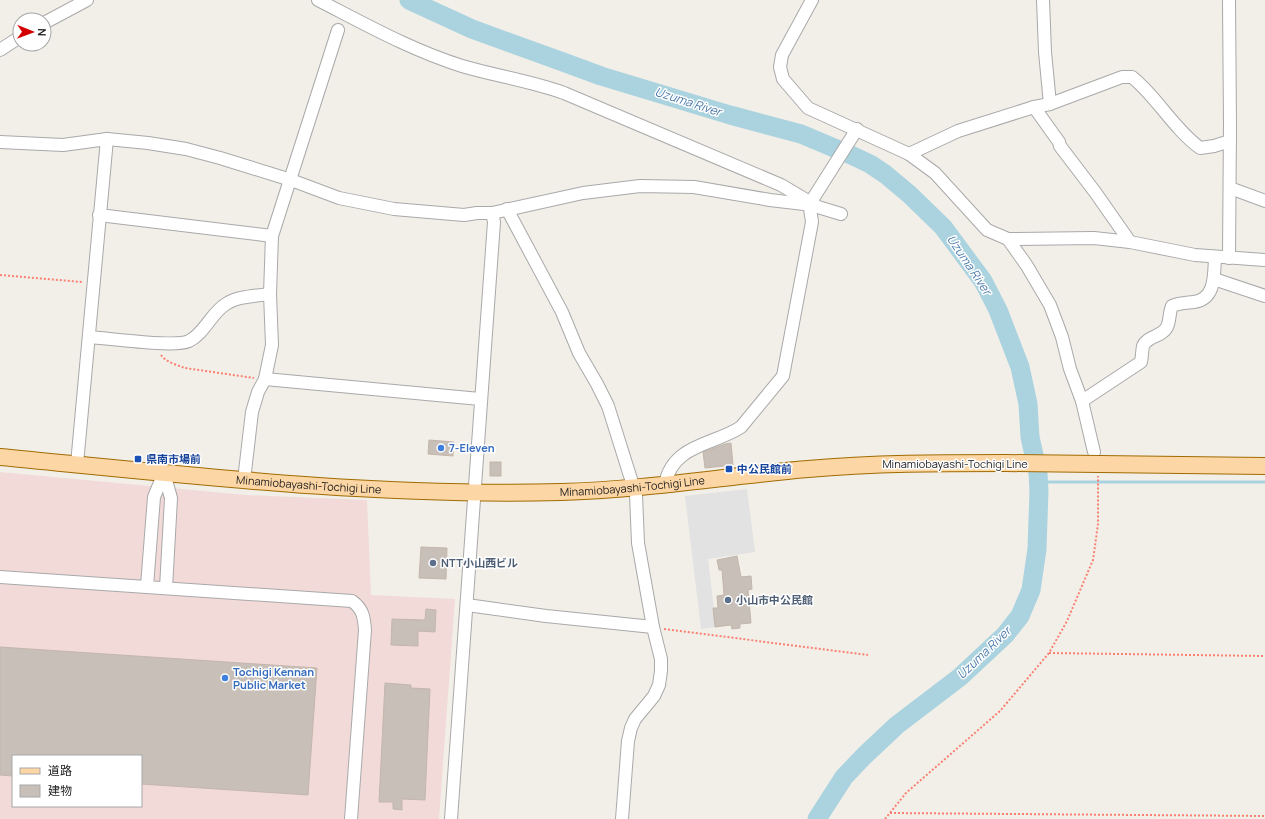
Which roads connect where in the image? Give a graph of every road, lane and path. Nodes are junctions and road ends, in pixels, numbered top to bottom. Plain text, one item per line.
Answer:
1 (87, 0) edge
2 (318, 0) edge
3 (812, 0) edge
4 (1043, 0) edge
5 (1228, 0) edge
6 (52, 19) edge
7 (338, 30) dead end
8 (12, 42) edge
9 (0, 50) edge
10 (1050, 104) junction
11 (1034, 107) junction
12 (856, 132) junction
13 (107, 139) junction
14 (1230, 141) junction
15 (0, 142) edge
16 (909, 154) junction
17 (291, 180) junction
18 (1230, 188) junction
19 (812, 200) junction
20 (1265, 201) edge
21 (507, 209) junction
22 (492, 213) junction
23 (841, 214) dead end
24 (99, 215) junction
25 (272, 236) junction
26 (1008, 239) junction
27 (1130, 242) junction
28 (1215, 257) junction
29 (1229, 258) junction
30 (1265, 260) edge
31 (0, 275) edge
32 (1214, 279) junction
33 (94, 282) junction
34 (270, 294) junction
35 (1265, 296) edge
36 (89, 337) junction
37 (158, 343) junction
38 (265, 380) junction
39 (480, 399) junction
40 (1082, 401) junction
41 (0, 456) edge
42 (1097, 463) junction
43 (77, 464) junction
44 (1265, 466) edge
45 (164, 472) junction
46 (244, 480) junction
47 (665, 484) junction
48 (634, 488) junction
49 (475, 492) junction
50 (0, 576) edge
51 (147, 586) junction
52 (166, 588) junction
53 (467, 605) junction
54 (653, 627) junction
55 (1049, 653) junction
56 (868, 655) dead end
57 (1265, 656) edge
58 (890, 813) junction
59 (1265, 816) edge
60 (351, 819) edge
61 (451, 819) edge
62 (622, 819) edge
63 (886, 819) edge

1 - 6 street
2 - 19 street
3 - 12 street
4 - 10 street
5 - 14 street
7 - 17 street
8 - 9 street
10 - 11 street
10 - 14 street
11 - 16 street
11 - 27 street
12 - 16 street
12 - 19 street
13 - 15 street
13 - 17 street
13 - 24 street
14 - 18 street
16 - 26 street
17 - 22 street
17 - 25 street
18 - 20 street
18 - 29 street
19 - 21 street
19 - 23 street
19 - 47 street
21 - 22 street
21 - 48 street
22 - 39 street
24 - 25 street
24 - 33 street
25 - 34 street
26 - 27 street
26 - 40 street
27 - 28 street
28 - 29 street
28 - 32 street
29 - 30 street
31 - 33 path
32 - 35 street
32 - 40 street
33 - 36 street
34 - 37 street
34 - 38 street
36 - 37 street
36 - 43 street
37 - 38 path
38 - 39 street
38 - 46 street
39 - 49 street
40 - 42 street
41 - 43 main road, Minamiobayashi-Tochigi Line
42 - 44 main road, Minamiobayashi-Tochigi Line
42 - 47 main road, Minamiobayashi-Tochigi Line, bridge
42 - 55 path
43 - 45 main road, Minamiobayashi-Tochigi Line
45 - 46 main road, Minamiobayashi-Tochigi Line
45 - 51 street
45 - 52 street
46 - 49 main road, Minamiobayashi-Tochigi Line
47 - 48 main road, Minamiobayashi-Tochigi Line
48 - 49 main road, Minamiobayashi-Tochigi Line
48 - 54 street
49 - 53 street
50 - 51 street
51 - 52 street
52 - 60 street
53 - 54 street
53 - 61 street
54 - 56 path
54 - 62 street
55 - 57 path
55 - 58 path
58 - 59 path
58 - 63 path

